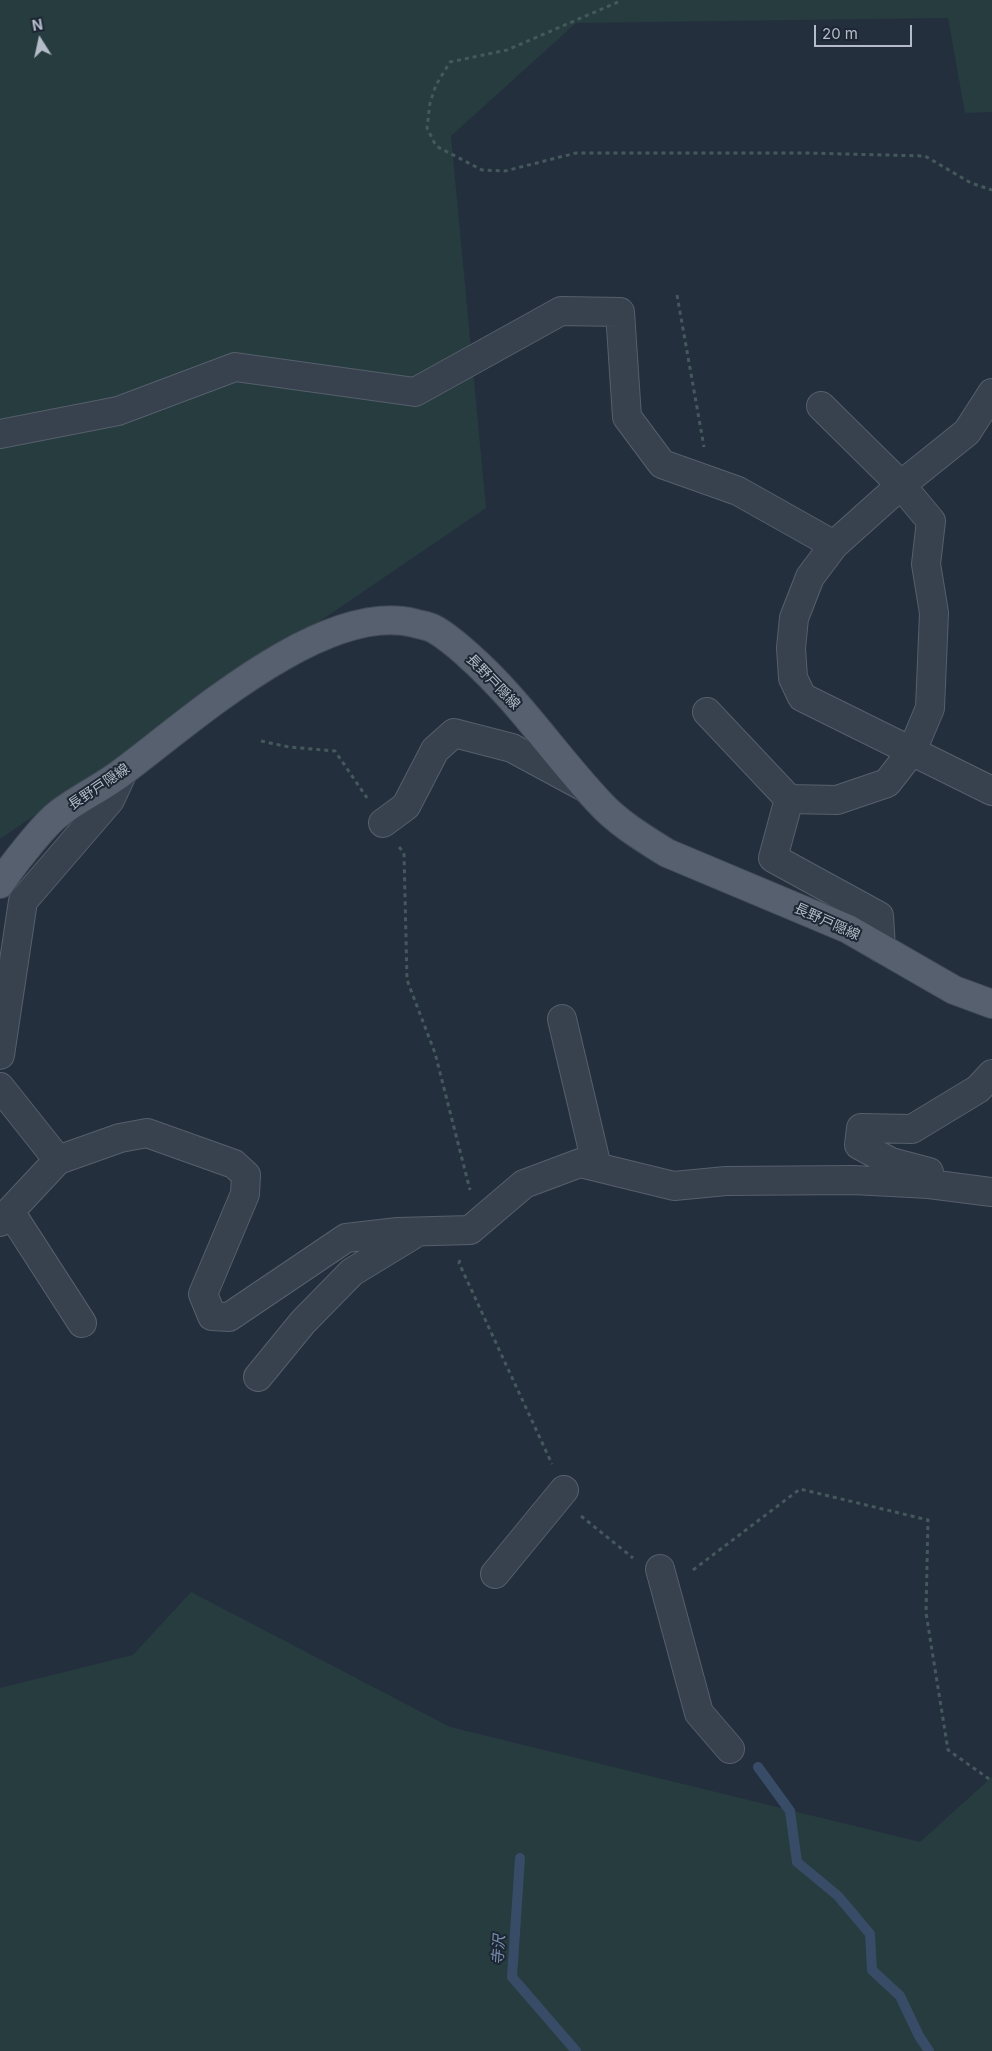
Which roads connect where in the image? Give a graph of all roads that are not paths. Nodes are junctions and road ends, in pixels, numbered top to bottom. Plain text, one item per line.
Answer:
1 (992, 393) edge
2 (821, 406) dead end
3 (0, 434) edge
4 (901, 484) junction
5 (834, 545) junction
6 (707, 712) dead end
7 (912, 751) junction
8 (123, 772) junction
9 (587, 788) junction
10 (992, 791) edge
11 (789, 799) junction
12 (383, 823) road end
13 (0, 884) edge
14 (881, 948) junction
15 (992, 1004) edge
16 (562, 1019) dead end
17 (0, 1055) edge
18 (992, 1074) edge
19 (0, 1087) edge
20 (58, 1160) junction
21 (597, 1168) junction
22 (928, 1184) junction
23 (992, 1192) edge
24 (5, 1218) edge
25 (418, 1232) junction
26 (82, 1323) dead end
27 (258, 1376) dead end
28 (564, 1490) road end
29 (660, 1569) road end
30 (495, 1574) dead end
31 (730, 1749) dead end

1 - 4 street
2 - 4 street
3 - 5 street
4 - 5 street
4 - 7 street
5 - 7 street
6 - 11 street
7 - 10 street
7 - 11 street
8 - 9 main road, 長野戸隠線
8 - 13 main road, 長野戸隠線
8 - 17 street
9 - 12 street
9 - 14 main road, 長野戸隠線
11 - 14 street
14 - 15 main road, 長野戸隠線
16 - 21 street
18 - 22 street
19 - 20 street
20 - 24 street
20 - 25 street
21 - 22 street
21 - 25 street
22 - 23 street
24 - 26 street
25 - 27 street
28 - 30 street
29 - 31 street

